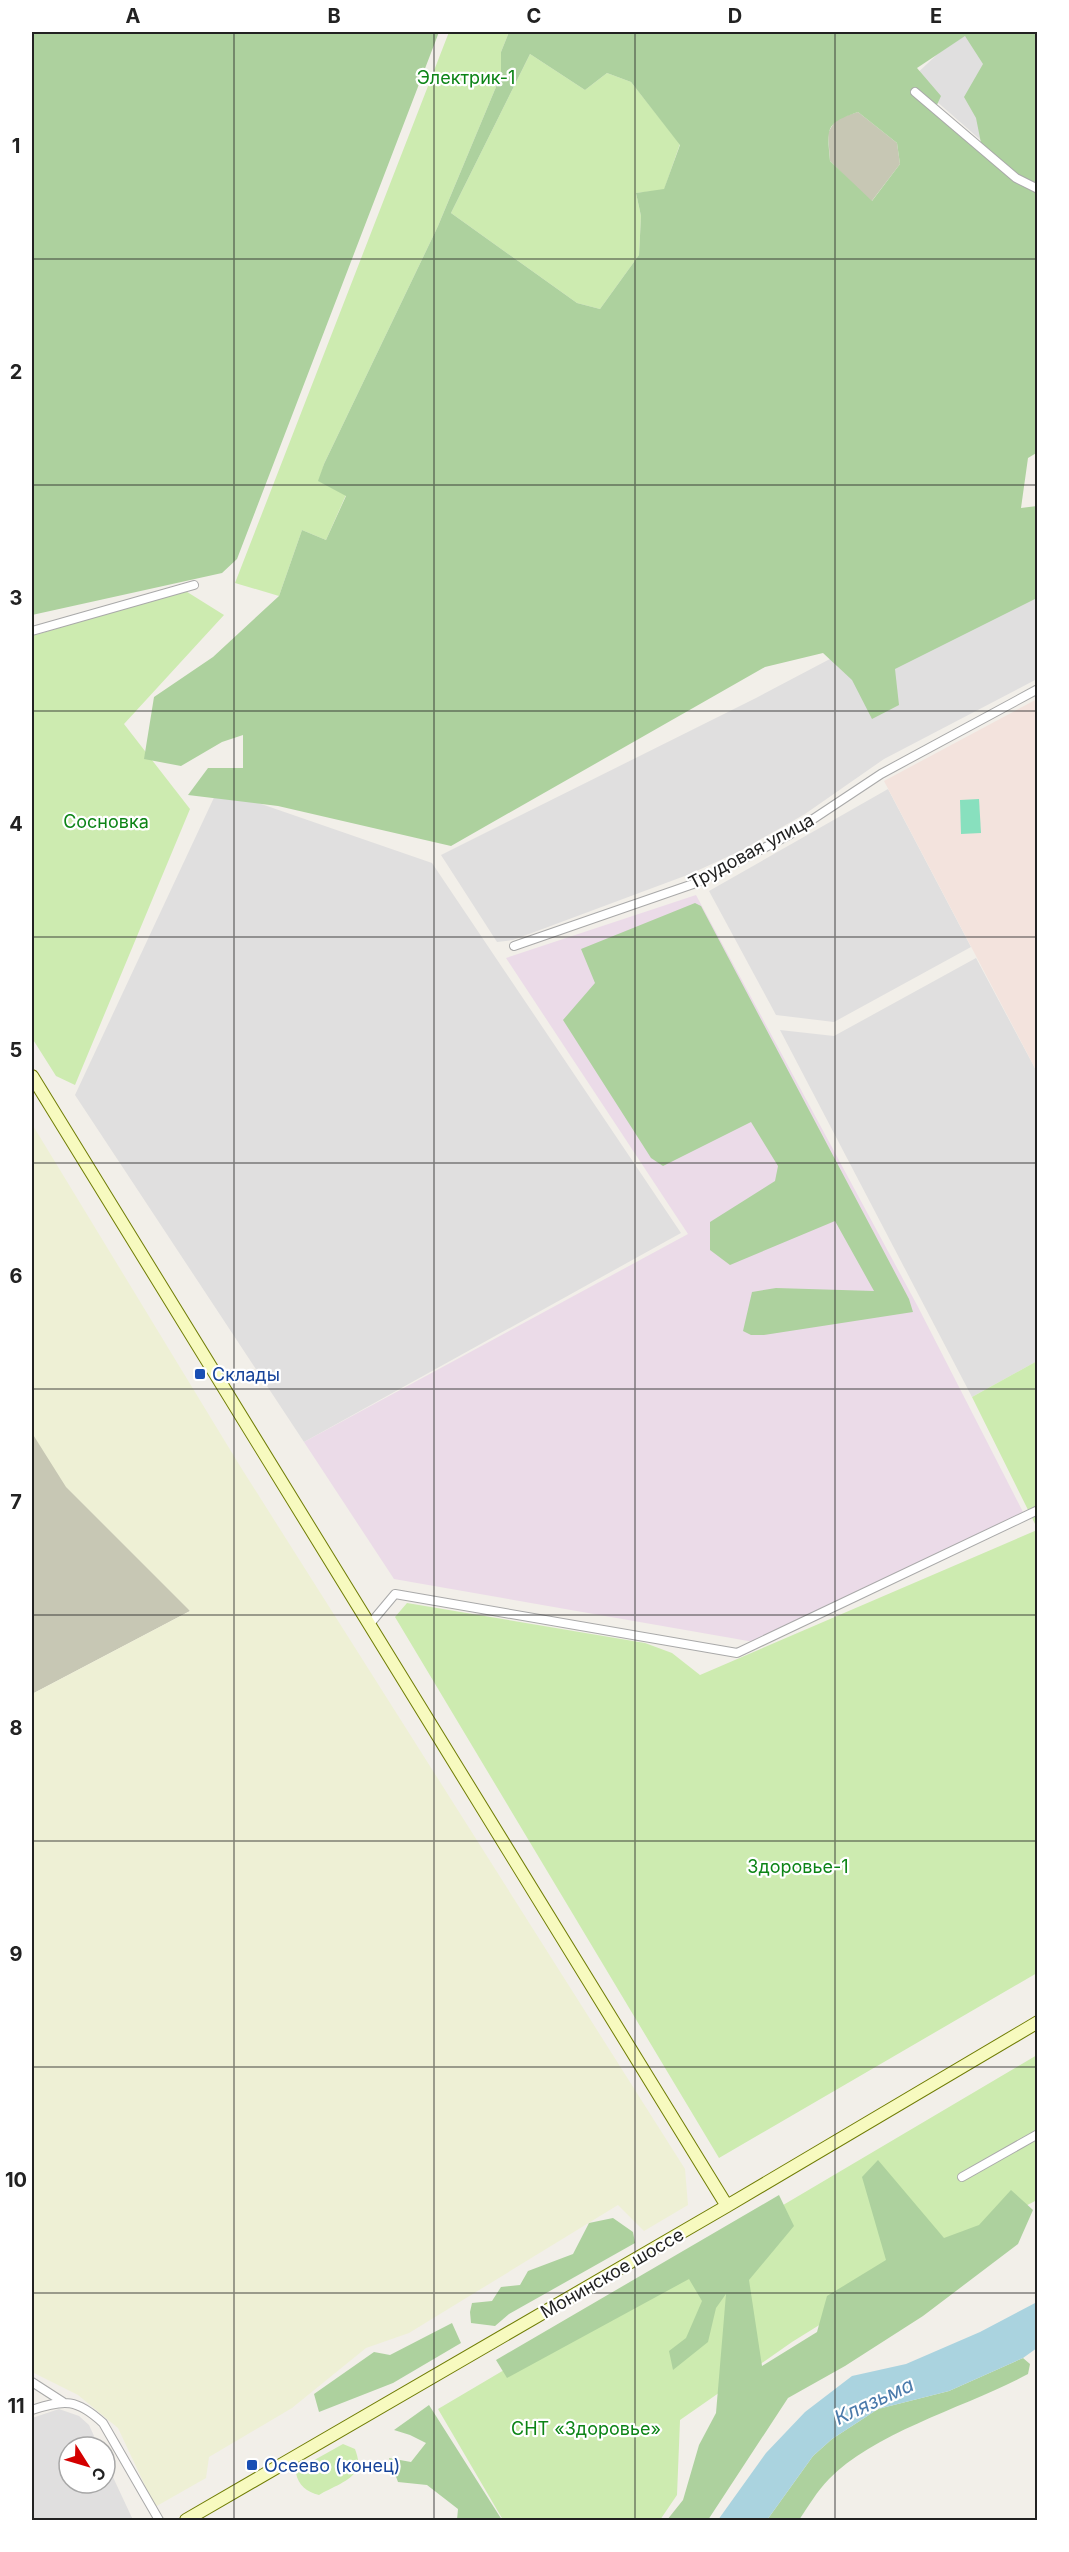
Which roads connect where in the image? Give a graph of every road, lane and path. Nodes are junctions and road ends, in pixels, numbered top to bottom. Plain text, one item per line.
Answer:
1 (915, 92) dead end
2 (1038, 189) edge
3 (194, 585) dead end
4 (32, 631) edge
5 (1038, 689) edge
6 (514, 946) dead end
7 (32, 1076) edge
8 (1038, 1510) edge
9 (369, 1625) junction
10 (1038, 2022) edge
11 (1038, 2134) edge
12 (962, 2177) dead end
13 (727, 2206) junction
14 (32, 2382) edge
15 (63, 2402) junction
16 (32, 2410) edge
17 (159, 2520) edge
18 (186, 2520) edge

1 - 2 street
3 - 4 street
5 - 6 street, Трудовая улица
7 - 9 main road
8 - 9 street
9 - 13 main road
10 - 13 main road, Монинское шоссе
11 - 12 street
13 - 18 main road, Монинское шоссе
14 - 15 street
15 - 16 street
15 - 17 street

